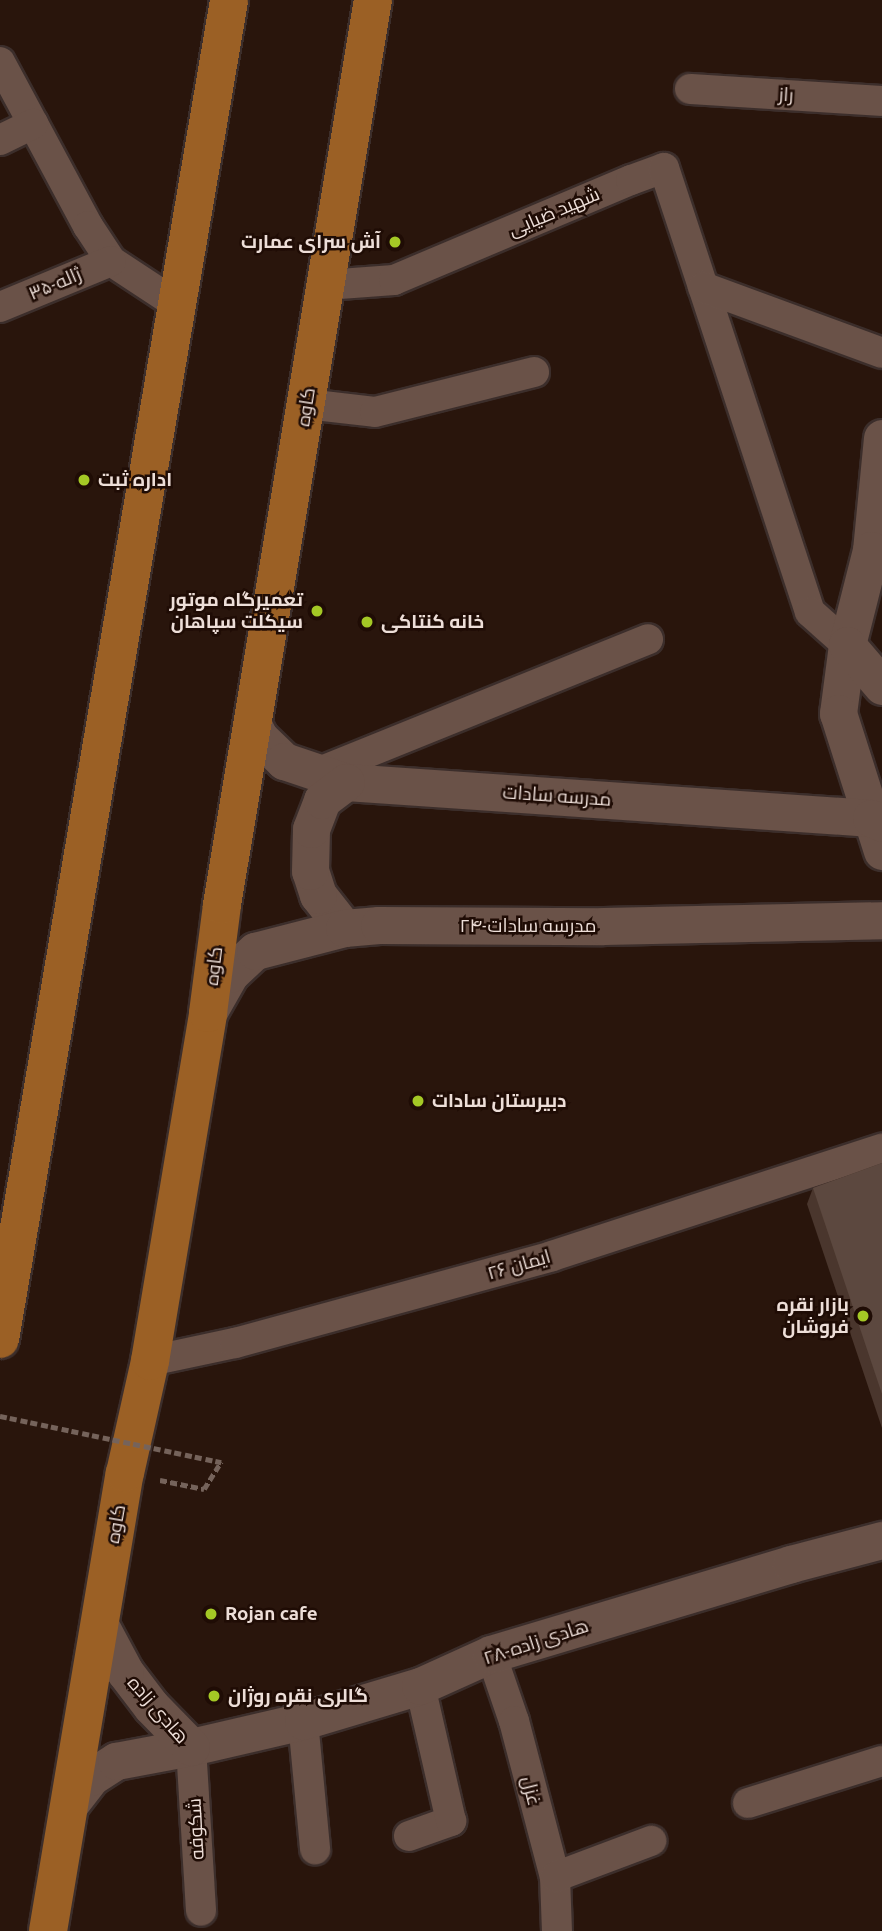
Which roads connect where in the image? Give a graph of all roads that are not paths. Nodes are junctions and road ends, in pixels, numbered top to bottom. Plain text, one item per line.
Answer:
1 (229, 0) edge
2 (373, 0) edge
3 (0, 62) edge
4 (690, 89) dead end
5 (882, 101) edge
6 (33, 124) junction
7 (0, 141) edge
8 (111, 261) junction
9 (326, 285) junction
10 (704, 287) junction
11 (178, 305) junction
12 (0, 307) edge
13 (882, 353) edge
14 (534, 372) dead end
15 (306, 404) junction
16 (882, 438) edge
17 (877, 551) edge
18 (648, 639) dead end
19 (847, 645) junction
20 (882, 686) edge
21 (252, 723) junction
22 (331, 777) junction
23 (878, 831) edge
24 (882, 920) edge
25 (344, 928) junction
26 (208, 1013) junction
27 (882, 1149) edge
28 (12, 1196) edge
29 (0, 1339) edge
30 (150, 1361) junction
31 (882, 1540) edge
32 (99, 1623) junction
33 (491, 1654) junction
34 (420, 1686) junction
35 (303, 1721) junction
36 (191, 1747) junction
37 (882, 1760) edge
38 (748, 1803) dead end
39 (70, 1804) junction
40 (410, 1836) dead end
41 (652, 1841) dead end
42 (315, 1849) dead end
43 (555, 1877) junction
44 (201, 1911) dead end
45 (48, 1931) edge
46 (557, 1931) edge

1 - 11 main road
2 - 9 main road, کاوه
3 - 6 street
4 - 5 street, راز
6 - 7 street
6 - 8 street
8 - 11 street
8 - 12 street, ۳۵-ژاله
9 - 10 street, شهید ضیایی
9 - 15 main road, کاوه
10 - 13 street
10 - 19 street, شهید ضیایی
11 - 28 main road
14 - 15 street
15 - 21 main road, کاوه
16 - 17 street
17 - 19 street
18 - 22 street
19 - 20 street
19 - 23 street
21 - 22 street, مدرسه سادات
21 - 26 main road, کاوه
22 - 23 street, مدرسه سادات
22 - 25 street
24 - 25 street, ۲۴-مدرسه سادات
25 - 26 street, ۲۴-مدرسه سادات
26 - 30 main road, کاوه
27 - 30 street, ۲۶ ایمان
28 - 29 main road
30 - 32 main road, کاوه
31 - 33 street, ۲۸-هادی زاده
32 - 36 street, هادی زاده
32 - 39 main road, کاوه
33 - 34 street, ۲۸-هادی زاده
33 - 43 street, غزل
34 - 35 street, ۲۸-هادی زاده
34 - 40 street
35 - 36 street, ۲۸-هادی زاده
35 - 42 street
36 - 39 street, هادی زاده
36 - 44 street, شکوفه
37 - 38 street
39 - 45 main road, کاوه
41 - 43 street
43 - 46 street, غزل

